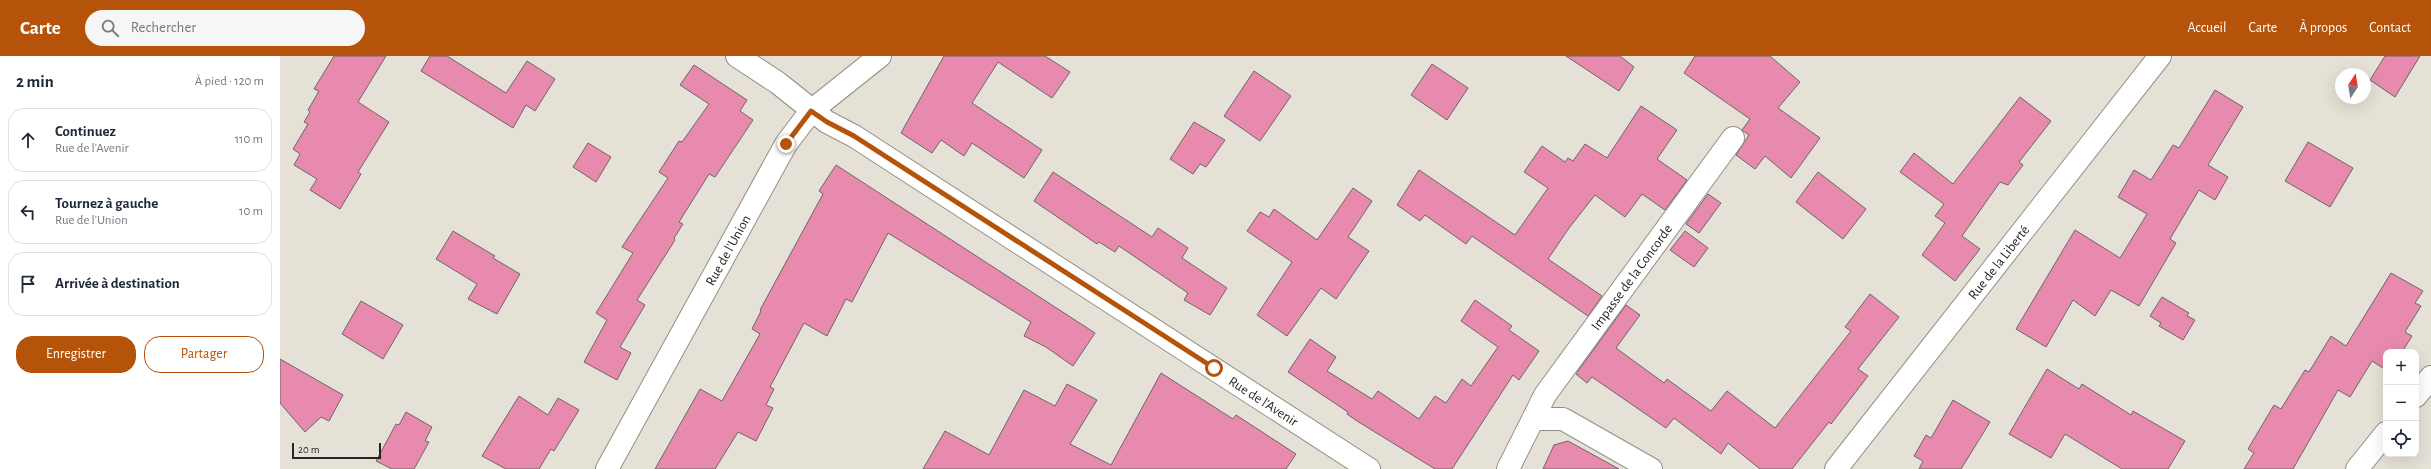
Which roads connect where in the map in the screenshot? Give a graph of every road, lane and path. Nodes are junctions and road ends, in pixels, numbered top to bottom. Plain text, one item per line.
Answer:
1 (737, 56) edge
2 (880, 56) edge
3 (2160, 56) edge
4 (811, 111) junction
5 (1733, 138) dead end
6 (2431, 377) edge
7 (2419, 392) edge
8 (1534, 418) junction
9 (2383, 437) edge
10 (607, 469) edge
11 (1369, 469) edge
12 (1508, 469) edge
13 (1651, 469) edge
14 (1836, 469) edge
15 (2357, 469) edge

1 - 4 street, Rue de l'Avenir
2 - 4 street, Rue de l'Union
3 - 14 street, Rue de la Liberté
4 - 10 street, Rue de l'Union
4 - 11 street, Rue de l'Avenir
5 - 8 street, Impasse de la Concorde
6 - 7 street
8 - 12 street, Impasse de la Concorde
8 - 13 street
9 - 15 street

